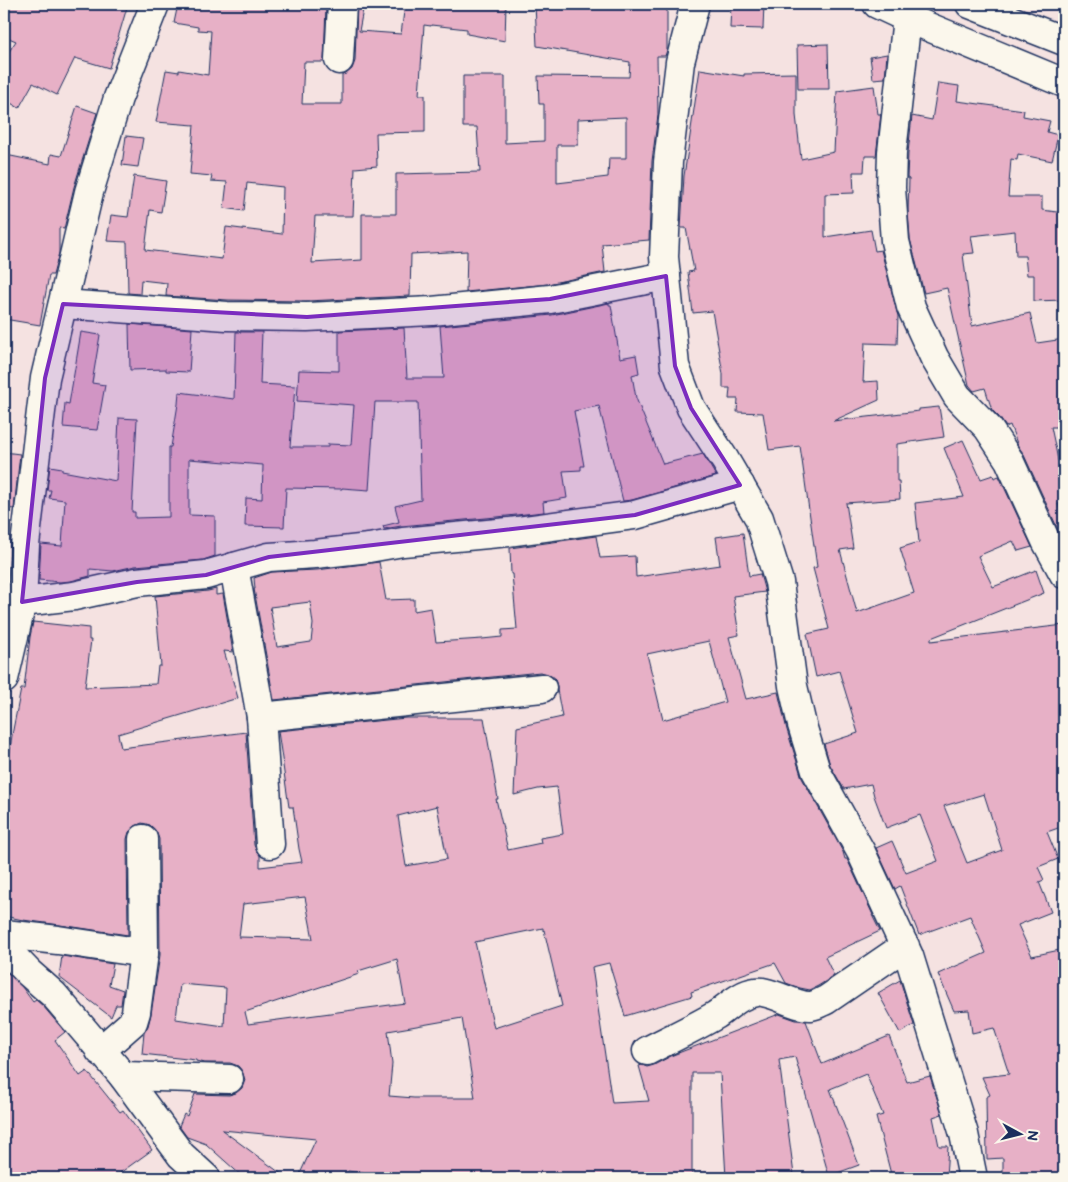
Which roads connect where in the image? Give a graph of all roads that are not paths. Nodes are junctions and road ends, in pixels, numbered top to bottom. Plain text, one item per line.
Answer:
1 (154, 4) edge
2 (342, 4) edge
3 (695, 4) edge
4 (877, 4) edge
5 (970, 4) edge
6 (907, 18) junction
7 (1064, 41) edge
8 (339, 60) dead end
9 (1064, 83) edge
10 (666, 276) junction
11 (63, 304) junction
12 (740, 485) junction
13 (234, 567) junction
14 (1064, 574) edge
15 (22, 602) junction
16 (5, 663) edge
17 (542, 688) dead end
18 (261, 717) junction
19 (143, 839) dead end
20 (270, 844) dead end
21 (4, 934) edge
22 (4, 946) edge
23 (905, 946) junction
24 (144, 953) junction
25 (100, 1051) junction
26 (647, 1051) dead end
27 (123, 1076) junction
28 (230, 1079) dead end
29 (206, 1178) edge
30 (973, 1178) edge

1 - 11 main road
2 - 8 main road
3 - 10 main road
4 - 6 main road
5 - 7 main road
6 - 9 main road
6 - 14 main road
10 - 11 main road
10 - 12 main road
11 - 15 main road
12 - 13 main road
12 - 23 main road
13 - 15 main road
13 - 18 main road
15 - 16 main road
17 - 18 main road
18 - 20 main road
19 - 24 main road
21 - 24 main road
22 - 25 main road
23 - 26 main road
23 - 30 main road
24 - 25 main road
25 - 27 main road
27 - 28 main road
27 - 29 main road

